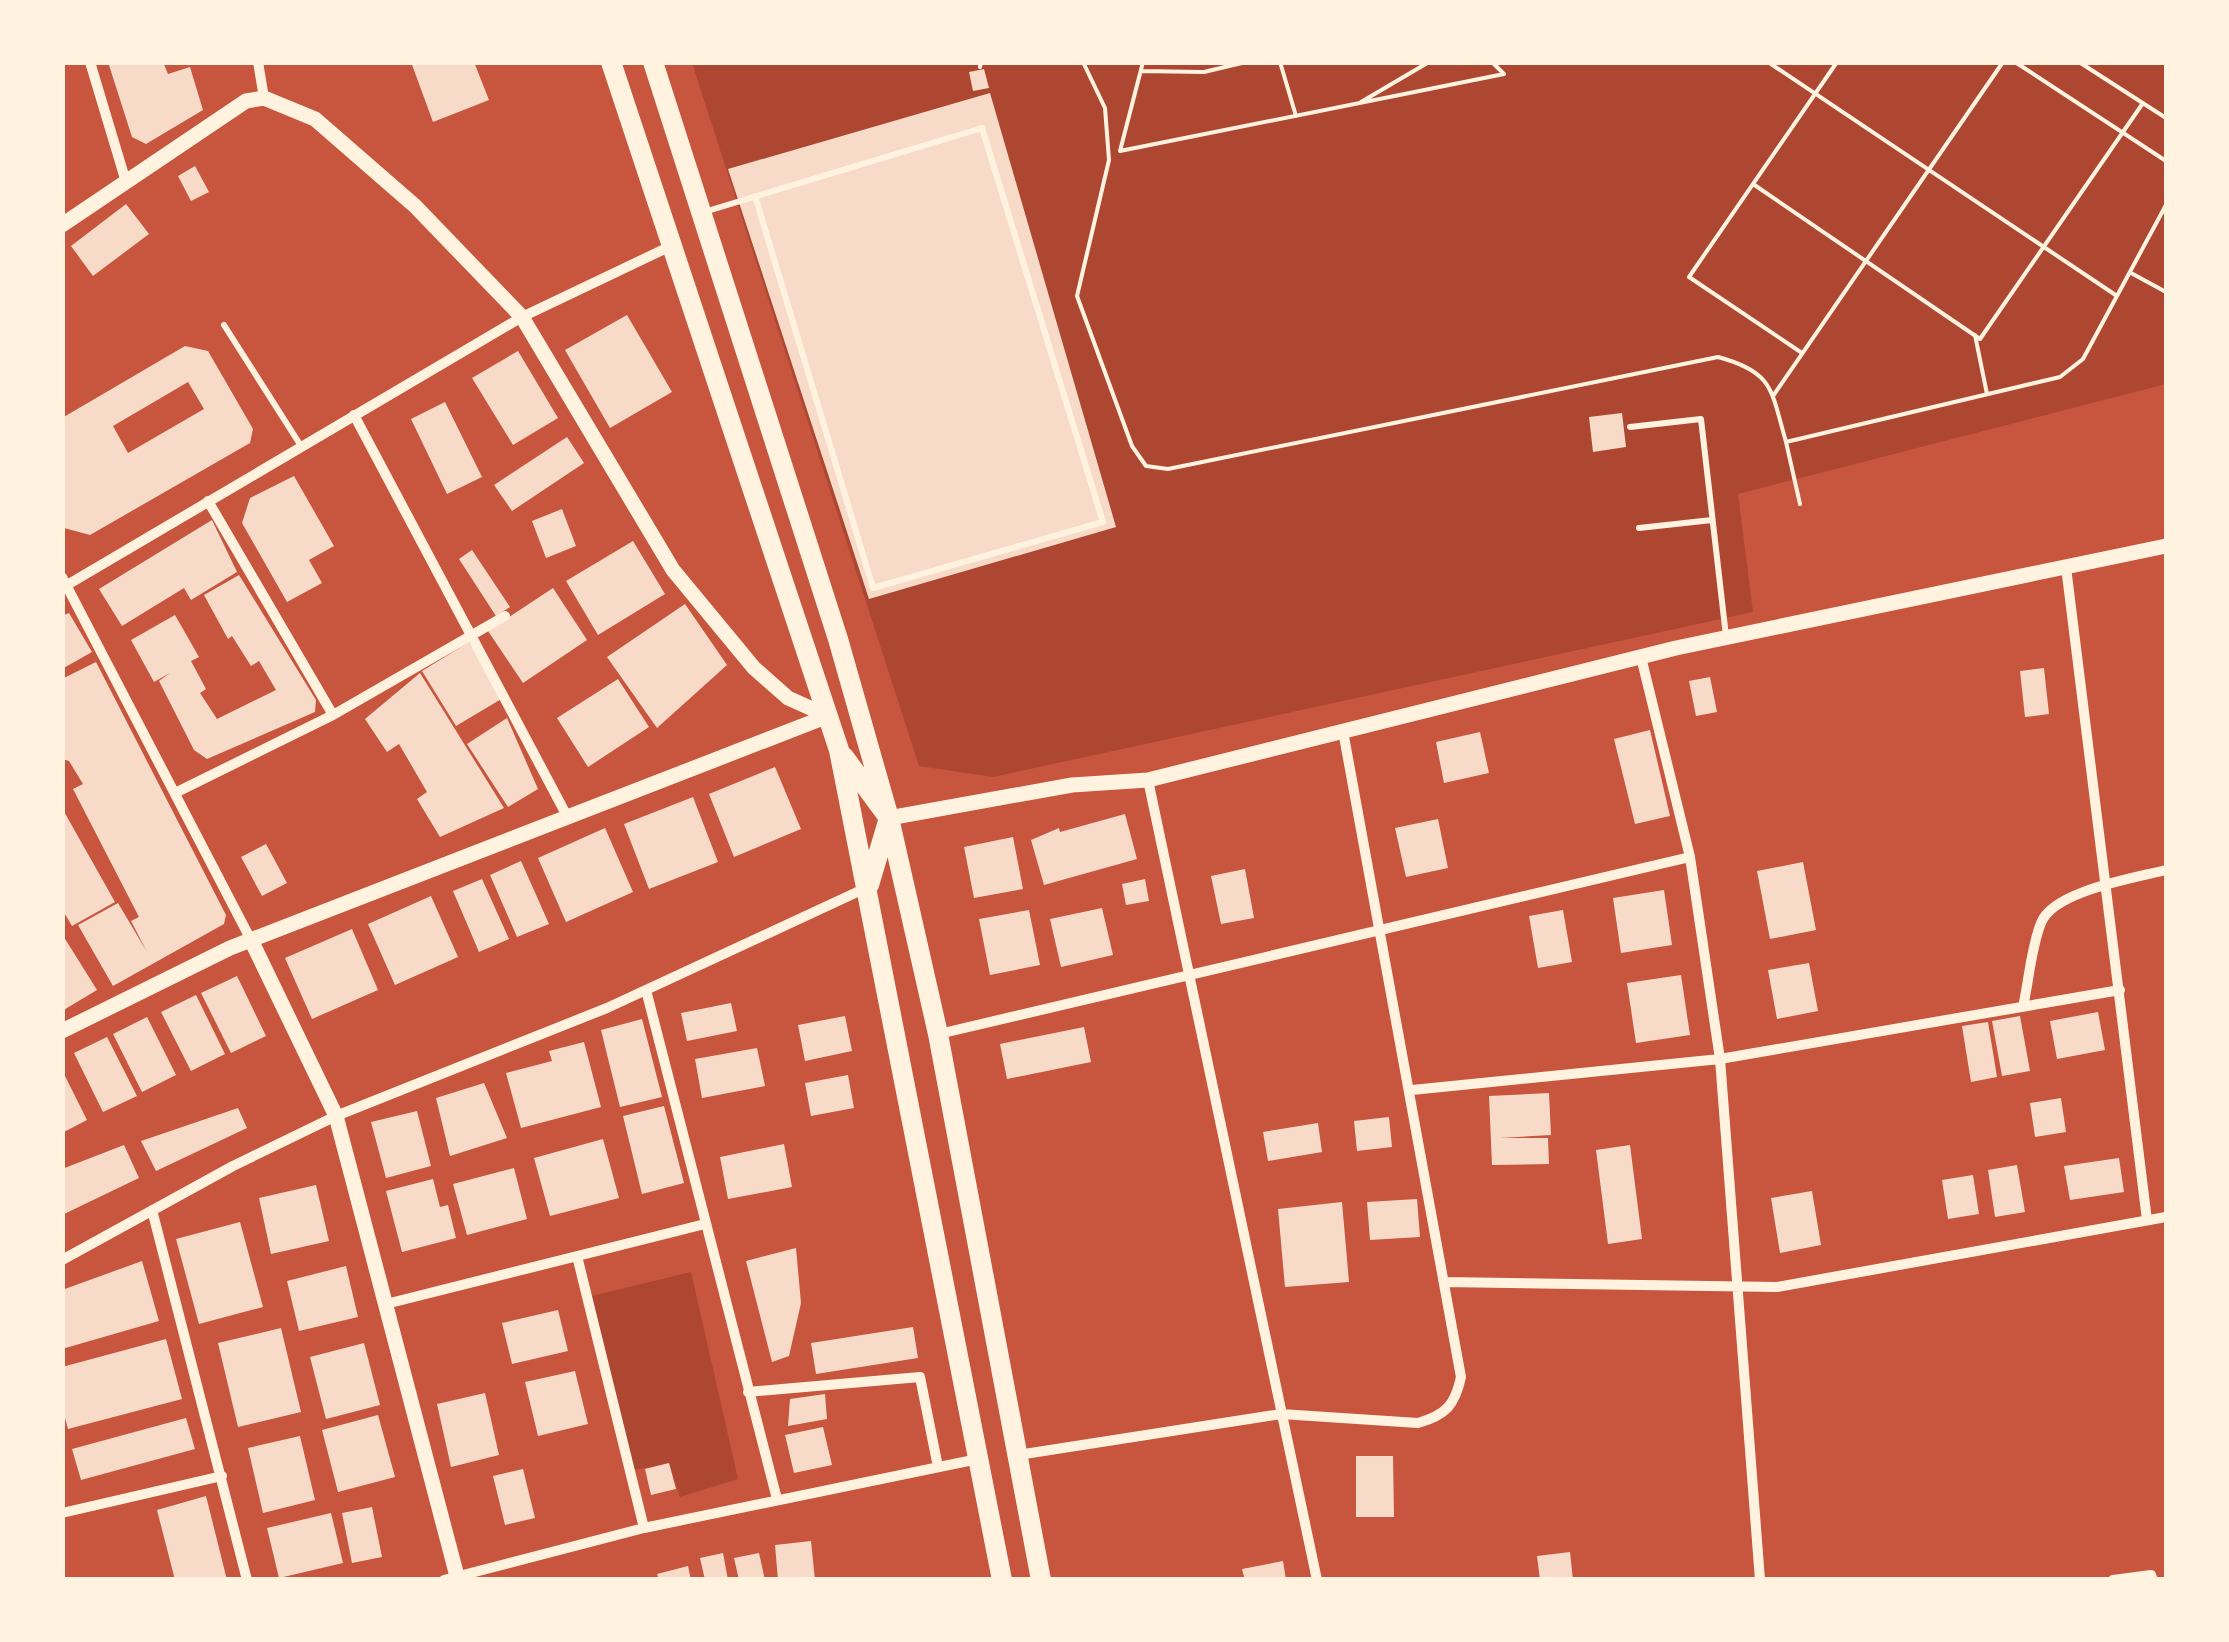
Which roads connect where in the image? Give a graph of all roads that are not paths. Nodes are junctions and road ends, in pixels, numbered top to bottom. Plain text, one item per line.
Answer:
1 (90, 62) edge
2 (258, 62) edge
3 (612, 62) edge
4 (653, 62) edge
5 (264, 98) junction
6 (126, 182) junction
7 (755, 196) junction
8 (704, 212) junction
9 (62, 225) edge
10 (674, 244) junction
11 (522, 317) junction
12 (224, 326) dead end
13 (354, 416) junction
14 (1630, 427) dead end
15 (301, 446) junction
16 (208, 501) junction
17 (1712, 520) junction
18 (1638, 528) dead end
19 (2166, 546) edge
20 (2066, 567) junction
21 (64, 584) edge
22 (504, 616) dead end
23 (471, 635) junction
24 (1726, 638) junction
25 (1641, 656) junction
26 (858, 706) junction
27 (333, 715) junction
28 (828, 716) junction
29 (1343, 731) junction
30 (839, 750) junction
31 (1148, 780) junction
32 (175, 793) junction
33 (566, 816) junction
34 (889, 818) junction
35 (1690, 857) junction
36 (2166, 870) edge
37 (902, 876) junction
38 (2106, 884) junction
39 (869, 886) junction
40 (1381, 932) junction
41 (251, 940) junction
42 (1191, 973) junction
43 (646, 990) junction
44 (2120, 990) junction
45 (2023, 1007) junction
46 (62, 1031) edge
47 (938, 1034) junction
48 (1720, 1059) junction
49 (1412, 1090) junction
50 (336, 1116) junction
51 (152, 1210) junction
52 (2166, 1217) edge
53 (2147, 1220) junction
54 (705, 1224) junction
55 (577, 1256) junction
56 (62, 1260) edge
57 (1444, 1282) junction
58 (1734, 1284) junction
59 (386, 1304) junction
60 (748, 1392) junction
61 (1281, 1414) junction
62 (1014, 1456) junction
63 (978, 1459) junction
64 (938, 1467) junction
65 (222, 1476) junction
66 (777, 1500) junction
67 (62, 1513) edge
68 (644, 1528) junction
69 (453, 1578) edge
70 (247, 1580) edge
71 (1002, 1580) edge
72 (1042, 1580) edge
73 (1317, 1580) edge
74 (1760, 1580) edge
75 (2113, 1580) edge
76 (2153, 1580) edge

1 - 6 street
2 - 5 street
3 - 10 main road
4 - 8 main road
5 - 6 street
5 - 11 street
6 - 9 street
7 - 7 lane
7 - 8 lane
8 - 26 main road
10 - 11 street
10 - 28 main road
11 - 13 street
11 - 28 street
12 - 15 lane
13 - 15 street
13 - 23 street
14 - 17 lane
15 - 16 street
16 - 21 street
16 - 27 street
17 - 18 lane
17 - 24 lane
19 - 20 street
20 - 24 street
20 - 38 street
21 - 32 street
22 - 23 street
23 - 27 street
23 - 33 street
24 - 25 street
25 - 29 street
25 - 35 street
26 - 28 main road
26 - 34 main road
27 - 32 street
28 - 30 main road
28 - 33 street
29 - 31 street
29 - 40 street
30 - 34 main road
30 - 39 main road
31 - 34 street
31 - 42 street
32 - 41 street
33 - 41 street
34 - 37 main road
34 - 39 main road
35 - 40 street
35 - 48 street
36 - 38 street
37 - 39 main road
37 - 47 main road
38 - 44 street
38 - 45 street
39 - 43 street
39 - 63 main road
40 - 42 street
40 - 49 street
41 - 46 street
41 - 50 street
42 - 47 street
42 - 61 street
43 - 50 street
43 - 54 street
44 - 45 street
44 - 53 street
45 - 48 street
47 - 62 main road
48 - 49 street
48 - 58 street
49 - 57 street
50 - 51 street
50 - 59 street
51 - 56 street
51 - 65 street
52 - 53 street
53 - 58 street
54 - 55 street
54 - 60 street
55 - 59 street
55 - 68 street
57 - 58 street
57 - 61 street
58 - 74 street
59 - 69 street
60 - 64 street
60 - 66 street
61 - 62 street
61 - 73 street
62 - 72 main road
63 - 64 street
63 - 71 main road
64 - 66 street
65 - 67 street
65 - 70 street
66 - 68 street
68 - 69 street
75 - 76 street

